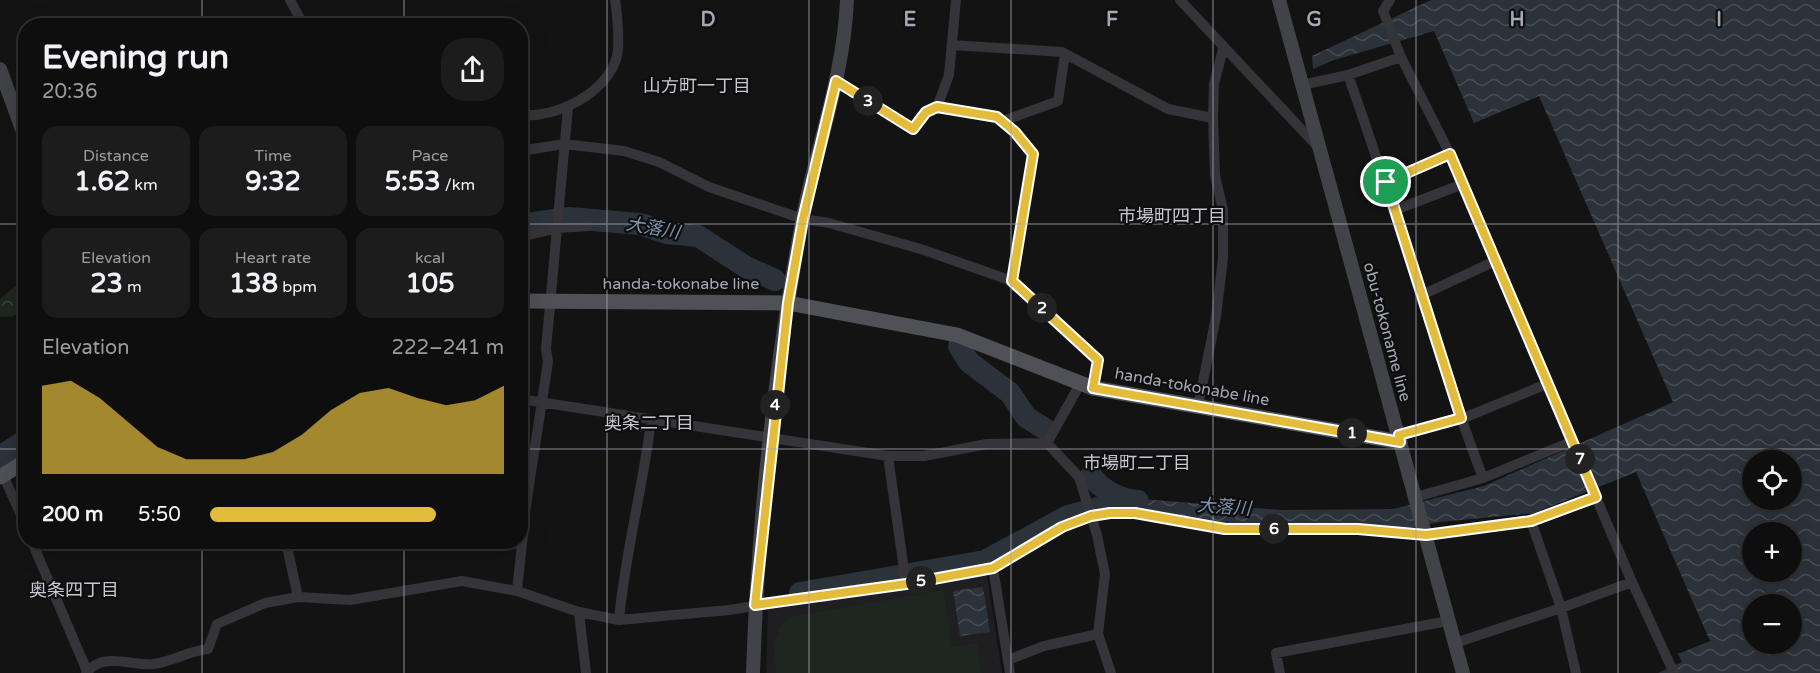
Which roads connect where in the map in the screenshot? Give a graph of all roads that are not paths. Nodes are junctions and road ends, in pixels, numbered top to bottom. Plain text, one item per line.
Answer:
1 (290, 0) edge
2 (615, 0) edge
3 (847, 0) edge
4 (956, 0) edge
5 (1180, 0) edge
6 (1279, 0) edge
7 (1390, 0) edge
8 (300, 18) edge
9 (952, 45) junction
10 (1223, 49) junction
11 (1065, 54) junction
12 (1401, 57) junction
13 (0, 69) edge
14 (1348, 75) junction
15 (836, 81) junction
16 (1302, 85) junction
17 (937, 107) junction
18 (568, 108) junction
19 (528, 114) edge
20 (18, 118) edge
21 (1213, 118) junction
22 (1002, 121) junction
23 (564, 144) junction
24 (528, 150) edge
25 (1321, 150) junction
26 (1450, 154) junction
27 (1386, 182) junction
28 (1463, 184) junction
29 (1395, 210) junction
30 (803, 219) junction
31 (559, 221) junction
32 (588, 226) dead end
33 (528, 234) edge
34 (1495, 261) junction
35 (1012, 281) junction
36 (1422, 295) junction
37 (528, 301) edge
38 (550, 301) junction
39 (788, 303) junction
40 (1547, 384) junction
41 (1086, 386) junction
42 (528, 400) edge
43 (541, 402) junction
44 (1198, 406) junction
45 (1461, 418) junction
46 (651, 421) junction
47 (1400, 438) junction
48 (771, 439) junction
49 (1573, 441) junction
50 (1047, 443) junction
51 (888, 456) junction
52 (18, 465) edge
53 (2, 476) edge
54 (1484, 478) junction
55 (1596, 497) junction
56 (1417, 500) junction
57 (528, 504) edge
58 (18, 509) edge
59 (1089, 510) junction
60 (1531, 521) junction
61 (1425, 531) junction
62 (35, 549) edge
63 (288, 549) edge
64 (522, 549) edge
65 (993, 568) junction
66 (1632, 582) junction
67 (906, 583) junction
68 (517, 591) junction
69 (298, 597) junction
70 (755, 605) junction
71 (1561, 608) junction
72 (579, 612) junction
73 (619, 620) junction
74 (1448, 621) junction
75 (1098, 634) junction
76 (1455, 643) junction
77 (1008, 660) junction
78 (86, 672) edge
79 (586, 673) edge
80 (753, 673) edge
81 (1010, 673) edge
82 (1111, 673) edge
83 (1280, 673) edge
84 (1463, 673) edge
85 (1576, 673) edge
86 (1674, 673) edge

1 - 8 street
2 - 18 street
3 - 15 street
4 - 9 street
5 - 10 street
6 - 16 street, obu-tokoname line
7 - 12 street
9 - 11 street
9 - 17 street
10 - 21 street
10 - 25 street
11 - 21 street
11 - 22 street
12 - 14 street
12 - 26 street
13 - 20 street
14 - 16 street
14 - 27 street
15 - 17 street
15 - 30 street
16 - 25 street, obu-tokoname line
17 - 22 street
18 - 19 street
18 - 23 street
21 - 44 street
22 - 35 street
23 - 24 street
23 - 30 street
23 - 31 street
25 - 47 street, obu-tokoname line
26 - 27 street
26 - 28 street
27 - 29 street
28 - 29 street
28 - 34 street
29 - 36 street
30 - 35 street
30 - 39 street
31 - 32 street
31 - 33 street
31 - 38 street
34 - 36 street
34 - 40 street
35 - 41 street
36 - 45 street
37 - 38 main road, handa-tokonabe line
38 - 39 main road, handa-tokonabe line
38 - 43 street
39 - 41 main road, handa-tokonabe line
39 - 48 street
40 - 45 street
40 - 49 street
41 - 44 main road, handa-tokonabe line
41 - 50 street
42 - 43 street
43 - 46 street
43 - 57 street
44 - 47 main road, handa-tokonabe line
45 - 47 street
45 - 54 street
46 - 48 street
46 - 73 street
47 - 56 street, obu-tokoname line
48 - 51 street
48 - 70 street
49 - 54 street
49 - 55 street
50 - 51 street
50 - 59 street
51 - 67 street
52 - 53 main road
53 - 58 street
54 - 56 street
55 - 60 street
55 - 66 street
56 - 61 street, obu-tokoname line
59 - 61 street
59 - 65 street
59 - 75 street
60 - 61 street
60 - 71 street
61 - 74 street, obu-tokoname line
62 - 78 street
63 - 69 street
64 - 68 street
65 - 67 street
65 - 77 street
66 - 71 street
66 - 86 street
67 - 70 street
68 - 69 street
68 - 72 street
69 - 78 street
70 - 73 street
70 - 80 street
71 - 76 street
71 - 85 street
72 - 73 street
72 - 79 street
74 - 76 street, obu-tokoname line
74 - 83 street
75 - 77 street
75 - 82 street
76 - 84 street, obu-tokoname line
77 - 81 street

